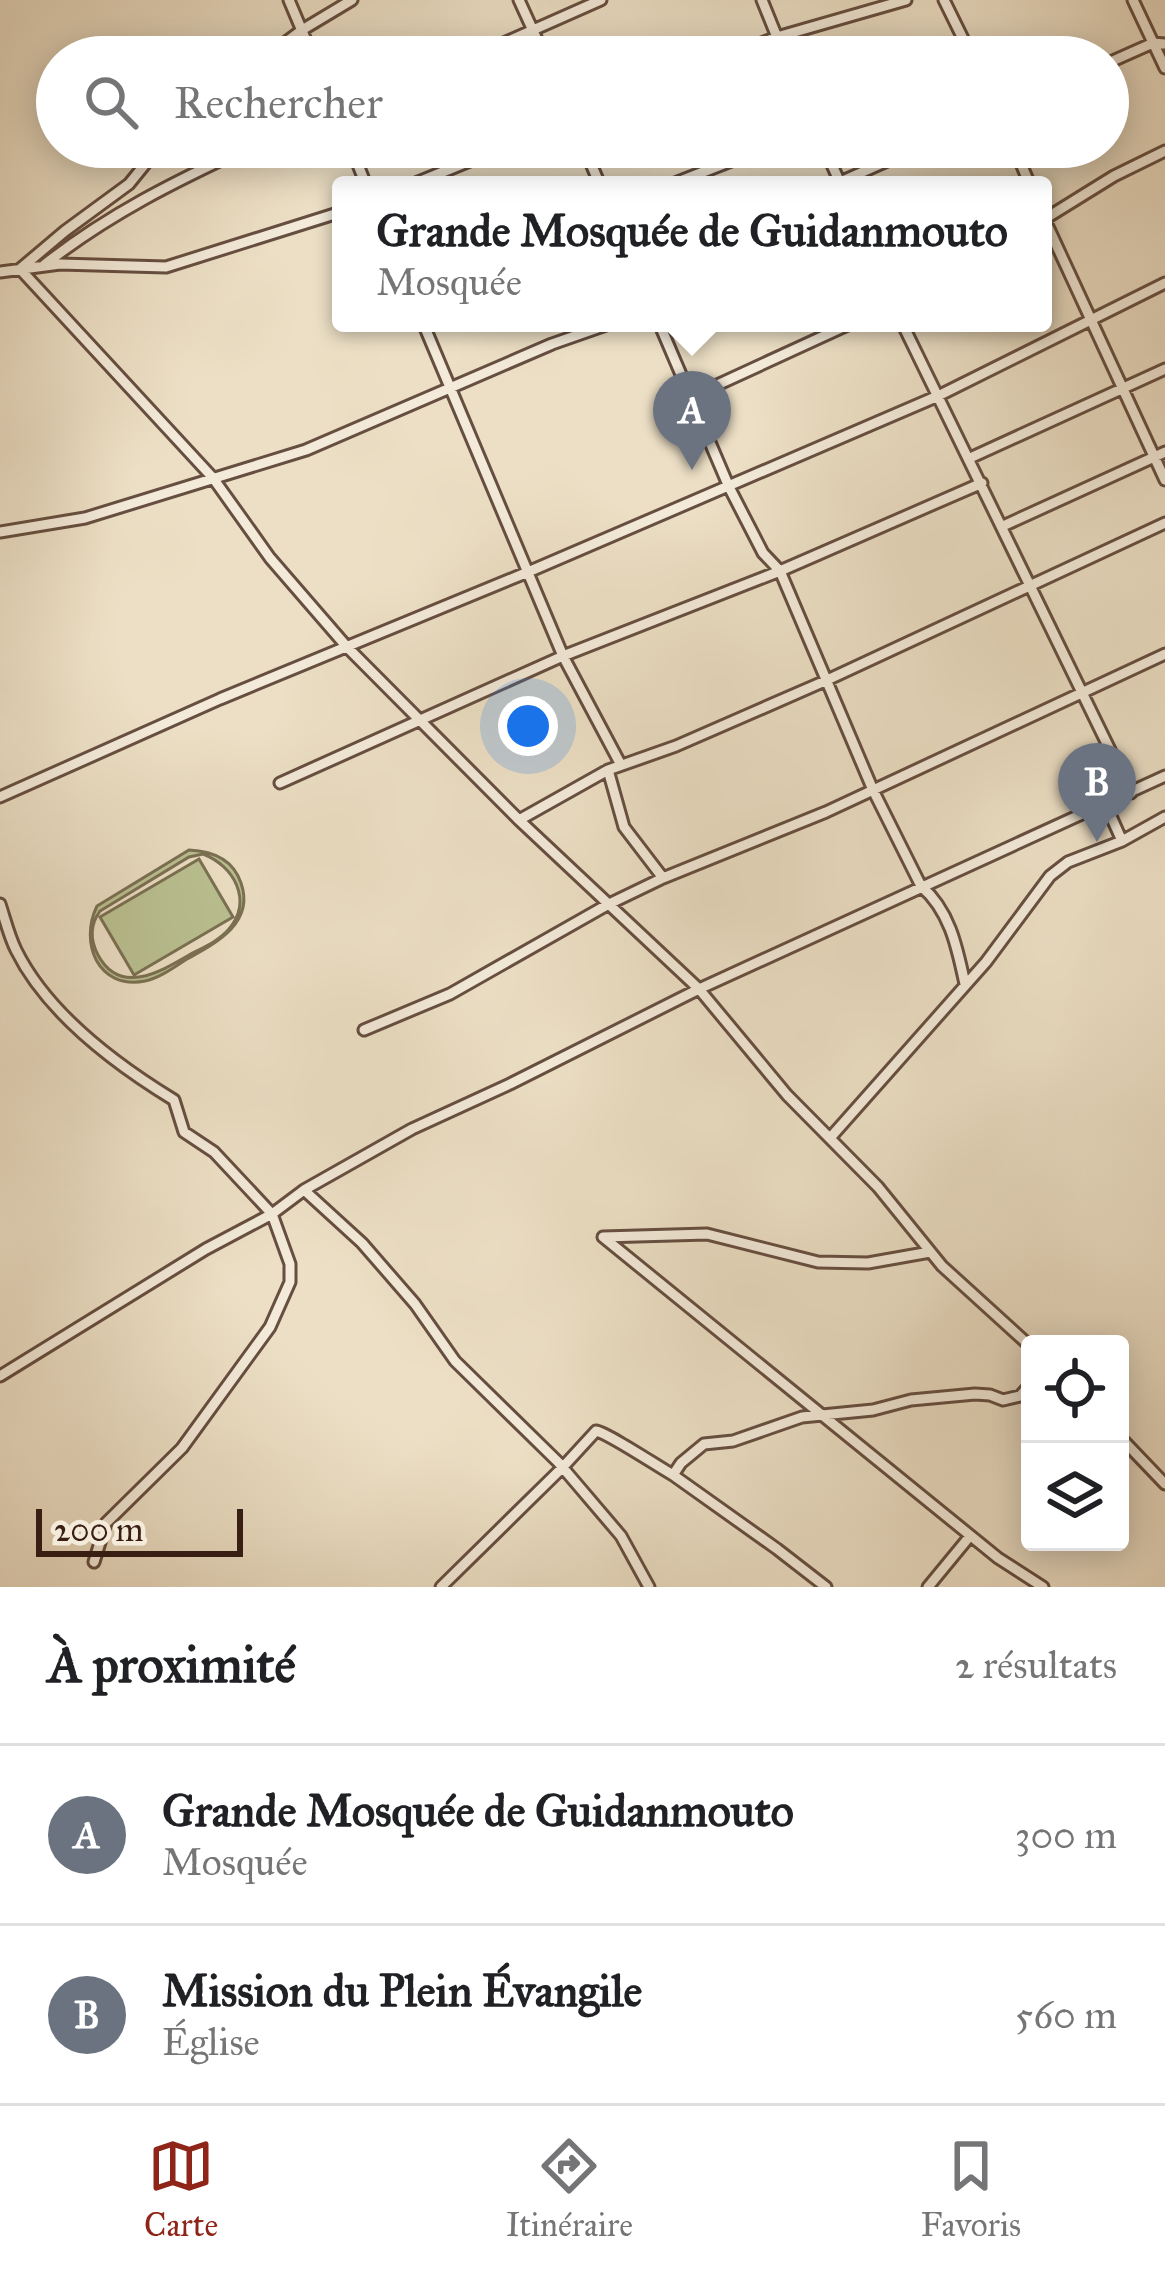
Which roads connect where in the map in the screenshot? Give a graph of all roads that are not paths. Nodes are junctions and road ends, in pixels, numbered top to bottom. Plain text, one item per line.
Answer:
1 (289, 0) edge
2 (352, 0) edge
3 (519, 0) edge
4 (602, 0) edge
5 (762, 0) edge
6 (906, 0) edge
7 (944, 0) edge
8 (1133, 0) edge
9 (302, 30) junction
10 (532, 31) junction
11 (294, 36) edge
12 (305, 36) edge
13 (520, 36) edge
14 (534, 36) edge
15 (777, 36) edge
16 (780, 36) edge
17 (962, 36) edge
18 (1159, 44) edge
19 (1129, 55) edge
20 (1165, 68) edge
21 (1165, 152) edge
22 (142, 168) edge
23 (204, 168) edge
24 (1052, 214) edge
25 (332, 215) edge
26 (1052, 237) edge
27 (44, 265) junction
28 (20, 269) junction
29 (0, 272) edge
30 (1165, 283) edge
31 (1090, 321) junction
32 (427, 332) edge
33 (586, 332) edge
34 (663, 332) edge
35 (832, 332) edge
36 (906, 332) edge
37 (1165, 369) edge
38 (451, 388) junction
39 (1122, 389) junction
40 (938, 395) junction
41 (691, 397) junction
42 (1160, 454) edge
43 (970, 458) junction
44 (213, 478) junction
45 (1165, 480) edge
46 (982, 484) junction
47 (729, 487) junction
48 (1165, 523) edge
49 (1003, 526) junction
50 (0, 532) edge
51 (780, 571) junction
52 (528, 572) junction
53 (1031, 586) junction
54 (347, 647) junction
55 (1165, 654) edge
56 (563, 656) junction
57 (825, 681) junction
58 (1083, 693) junction
59 (422, 721) junction
60 (621, 765) junction
61 (608, 770) junction
62 (1165, 776) edge
63 (280, 783) dead end
64 (873, 790) junction
65 (1131, 794) junction
66 (0, 797) edge
67 (1106, 805) junction
68 (1165, 817) edge
69 (519, 820) junction
70 (1122, 841) junction
71 (663, 878) junction
72 (921, 886) junction
73 (0, 904) edge
74 (607, 905) junction
75 (965, 984) junction
76 (699, 989) junction
77 (364, 1030) dead end
78 (830, 1138) junction
79 (304, 1190) junction
80 (272, 1214) junction
81 (930, 1252) junction
82 (1021, 1338) edge
83 (0, 1376) edge
84 (1021, 1396) edge
85 (818, 1414) junction
86 (1126, 1443) edge
87 (562, 1468) junction
88 (673, 1475) junction
89 (1165, 1484) edge
90 (970, 1536) junction
91 (94, 1562) dead end
92 (441, 1587) edge
93 (650, 1587) edge
94 (826, 1587) edge
95 (928, 1587) edge
96 (1043, 1587) edge

1 - 9 street
2 - 9 street
3 - 10 street
4 - 10 street
5 - 15 street
6 - 16 street
7 - 17 street
8 - 18 street
9 - 11 street
9 - 12 street
10 - 13 street
10 - 14 street
18 - 19 street
18 - 20 street
21 - 24 street
22 - 28 street
23 - 27 street
25 - 27 street
26 - 31 street
27 - 28 street
28 - 29 street
28 - 44 street
30 - 31 street
31 - 39 street
31 - 40 street
32 - 38 street
33 - 38 street
34 - 41 street
35 - 41 street
36 - 40 street
37 - 39 street
38 - 44 street
38 - 52 street
39 - 42 street
39 - 43 street
40 - 43 street
40 - 47 street
41 - 47 street
42 - 45 street
42 - 49 street
43 - 46 street
44 - 50 street
44 - 54 street
46 - 49 street
46 - 51 street
47 - 51 street
47 - 52 street
48 - 53 street
49 - 53 street
51 - 56 street
51 - 57 street
52 - 54 street
52 - 56 street
53 - 57 street
53 - 58 street
54 - 59 street
54 - 66 street
55 - 58 street
56 - 59 street
56 - 60 street
57 - 60 street
57 - 64 street
58 - 64 street
58 - 65 street
59 - 63 street
59 - 69 street
60 - 61 street
61 - 69 street
61 - 71 street
62 - 65 street
64 - 71 street
64 - 72 street
65 - 67 street
67 - 70 street
67 - 72 street
68 - 70 street
69 - 74 street
70 - 75 street
71 - 74 street
72 - 75 street
72 - 76 street
73 - 80 street
74 - 76 street
74 - 77 street
75 - 78 street
76 - 78 street
76 - 79 street
78 - 81 street
79 - 80 street
79 - 87 street
80 - 83 street
80 - 91 street
81 - 82 street
81 - 85 street
84 - 85 street
85 - 88 street
85 - 90 street
86 - 89 street
87 - 88 street
87 - 92 street
87 - 93 street
88 - 94 street
90 - 95 street
90 - 96 street

